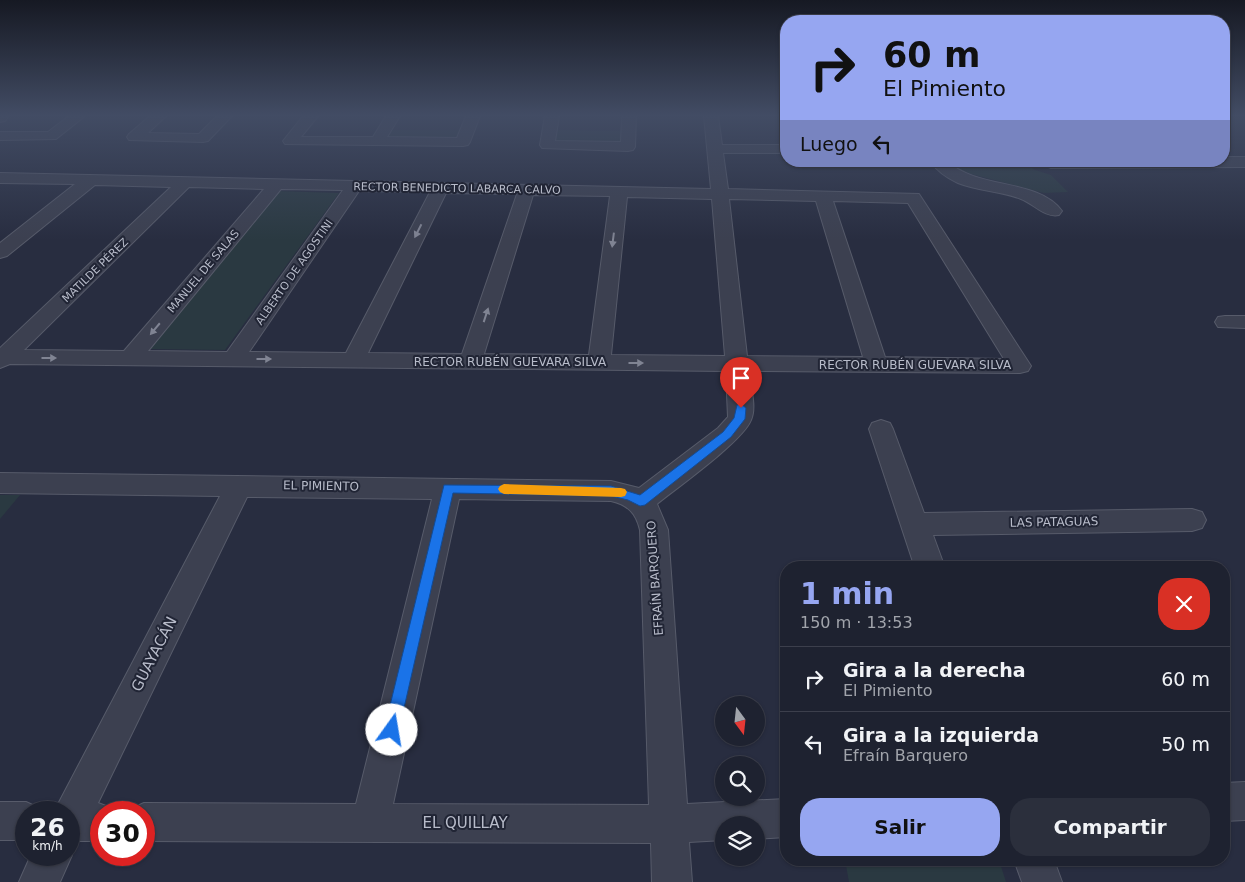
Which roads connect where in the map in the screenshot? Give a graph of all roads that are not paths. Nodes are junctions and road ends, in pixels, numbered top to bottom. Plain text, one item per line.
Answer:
1 (716, 157) edge
2 (1230, 162) edge
3 (1245, 162) edge
4 (943, 167) edge
5 (1, 179) edge
6 (91, 180) junction
7 (186, 182) junction
8 (277, 184) junction
9 (354, 186) junction
10 (440, 188) junction
11 (527, 189) junction
12 (619, 191) junction
13 (720, 194) junction
14 (823, 196) junction
15 (1053, 212) dead end
16 (0, 252) edge
17 (1, 358) edge
18 (130, 358) junction
19 (233, 359) junction
20 (353, 360) junction
21 (471, 361) junction
22 (599, 362) junction
23 (738, 364) junction
24 (876, 364) junction
25 (1020, 366) joint
26 (881, 429) dead end
27 (0, 483) edge
28 (239, 485) junction
29 (448, 488) junction
30 (640, 502) junction
31 (1192, 520) dead end
32 (915, 524) junction
33 (928, 561) edge
34 (80, 801) edge
35 (1245, 801) edge
36 (1230, 802) edge
37 (780, 818) edge
38 (0, 821) edge
39 (15, 821) edge
40 (155, 822) edge
41 (370, 823) junction
42 (670, 824) junction
43 (47, 866) edge
44 (1036, 866) edge
45 (39, 882) edge
46 (672, 882) edge
47 (1042, 882) edge

1 - 13 street
2 - 3 street
4 - 15 street
5 - 6 street, RECTOR BENEDICTO LABARCA CALVO
6 - 7 street, RECTOR BENEDICTO LABARCA CALVO
6 - 16 street
7 - 8 street, RECTOR BENEDICTO LABARCA CALVO
7 - 17 street, MATILDE PÉREZ
8 - 9 street, RECTOR BENEDICTO LABARCA CALVO
8 -> 18 street, MANUEL DE SALAS
9 - 10 street, RECTOR BENEDICTO LABARCA CALVO
9 - 19 street, ALBERTO DE AGOSTINI
10 - 11 street, RECTOR BENEDICTO LABARCA CALVO
10 -> 20 street
11 - 12 street, RECTOR BENEDICTO LABARCA CALVO
21 -> 11 street
12 - 13 street, RECTOR BENEDICTO LABARCA CALVO
12 -> 22 street
13 - 14 street, RECTOR BENEDICTO LABARCA CALVO
13 - 23 street
14 - 24 street
14 - 25 street, RECTOR BENEDICTO LABARCA CALVO
17 -> 18 street, RECTOR RUBÉN GUEVARA SILVA
18 - 19 street, RECTOR RUBÉN GUEVARA SILVA
19 -> 20 street, RECTOR RUBÉN GUEVARA SILVA
20 - 21 street, RECTOR RUBÉN GUEVARA SILVA
21 - 22 street, RECTOR RUBÉN GUEVARA SILVA
22 -> 23 street, RECTOR RUBÉN GUEVARA SILVA
23 - 24 street, RECTOR RUBÉN GUEVARA SILVA
23 - 30 street
24 - 25 street, RECTOR RUBÉN GUEVARA SILVA
26 - 32 street
27 - 28 street, EL PIMIENTO
28 - 29 street, EL PIMIENTO
28 - 34 street, GUAYACÁN
29 - 30 street, EL PIMIENTO
29 - 41 street
30 - 42 street, EFRAÍN BARQUERO
31 - 32 street, LAS PATAGUAS
32 - 33 street
35 - 36 street
37 - 42 street, EL QUILLAY
38 - 39 street
40 - 41 street, EL QUILLAY
41 - 42 street, EL QUILLAY
42 - 46 street, EFRAÍN BARQUERO
43 - 45 street
44 - 47 street

